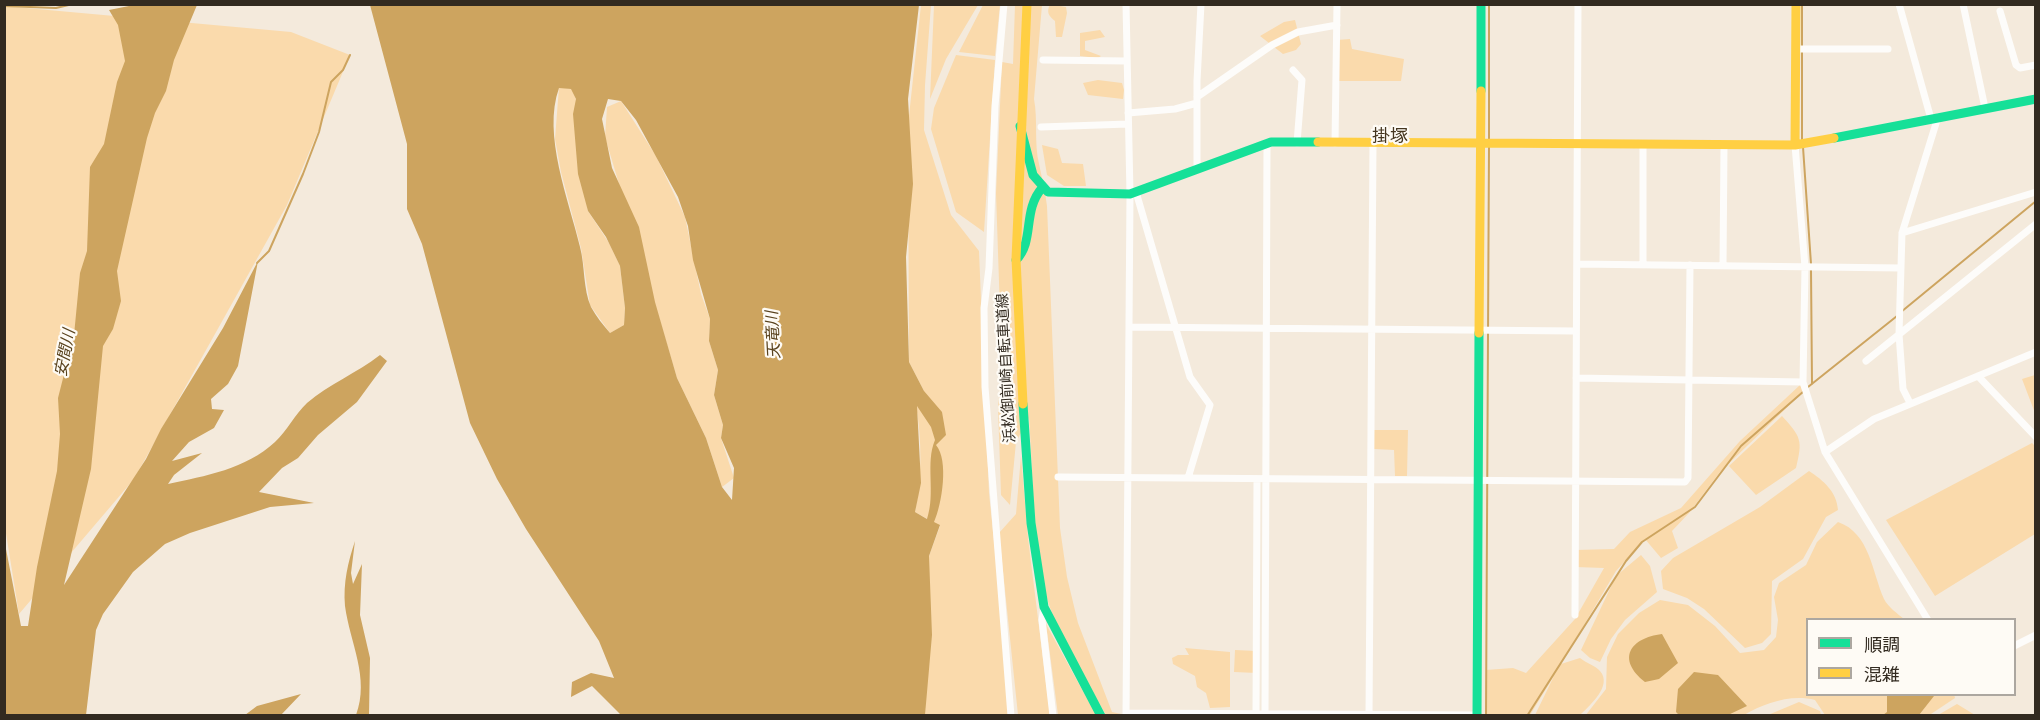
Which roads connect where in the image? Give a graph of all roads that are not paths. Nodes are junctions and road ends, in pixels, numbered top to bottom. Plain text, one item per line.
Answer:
1 (1004, 4) edge
2 (1027, 4) edge
3 (1126, 4) edge
4 (1201, 4) edge
5 (1337, 4) edge
6 (1481, 4) edge
7 (1578, 4) edge
8 (1796, 4) edge
9 (1899, 4) edge
10 (1963, 4) edge
11 (2000, 11) dead end
12 (1337, 25) junction
13 (1796, 49) junction
14 (1888, 50) dead end
15 (1043, 60) dead end
16 (1127, 61) junction
17 (2036, 65) edge
18 (1293, 70) dead end
19 (2036, 99) edge
20 (1197, 100) junction
21 (1985, 108) junction
22 (1128, 113) junction
23 (1935, 118) junction
24 (1128, 124) junction
25 (1020, 126) junction
26 (1041, 127) dead end
27 (1297, 142) junction
28 (1267, 143) junction
29 (1335, 143) junction
30 (1373, 143) junction
31 (1480, 143) junction
32 (1577, 145) junction
33 (1643, 145) junction
34 (1724, 145) junction
35 (1795, 145) junction
36 (1197, 168) junction
37 (1042, 188) junction
38 (2036, 192) edge
39 (1133, 193) junction
40 (2036, 224) edge
41 (1902, 233) junction
42 (1016, 260) junction
43 (1577, 264) junction
44 (1643, 265) junction
45 (1690, 265) junction
46 (1723, 266) junction
47 (1805, 267) junction
48 (1901, 268) junction
49 (1129, 327) junction
50 (1175, 328) junction
51 (1266, 329) junction
52 (1372, 330) junction
53 (1479, 331) junction
54 (1576, 331) junction
55 (1899, 334) junction
56 (2036, 352) edge
57 (1866, 361) dead end
58 (1978, 376) junction
59 (1576, 378) junction
60 (1688, 379) junction
61 (1803, 382) junction
62 (1910, 403) junction
63 (2036, 436) edge
64 (1825, 452) junction
65 (1058, 477) dead end
66 (1128, 478) junction
67 (1188, 478) junction
68 (1257, 479) junction
69 (1266, 479) junction
70 (1370, 479) junction
71 (1478, 479) junction
72 (1576, 481) junction
73 (1044, 607) junction
74 (1575, 615) dead end
75 (1927, 618) edge
76 (2036, 635) edge
77 (2016, 645) edge
78 (1126, 714) edge
79 (1256, 715) edge
80 (1265, 715) edge
81 (1369, 715) edge
82 (1477, 715) edge
83 (1011, 716) edge
84 (1053, 716) edge
85 (1101, 716) edge

1 - 83 street
2 - 25 street, 浜松御前崎自転車道線
3 - 16 street
4 - 20 street
5 - 12 street
6 - 31 street
7 - 32 street
8 - 13 street
9 - 23 street
10 - 21 street
11 - 17 street
12 - 20 street
12 - 29 street
13 - 14 street
13 - 35 street
15 - 16 street
16 - 22 street
18 - 27 street
19 - 21 street
20 - 22 street
20 - 36 street
21 - 23 street
22 - 24 street
23 - 35 street
23 - 41 street
24 - 26 street
24 - 39 street
25 - 37 street
25 - 42 street, 浜松御前崎自転車道線
27 - 28 street
27 - 29 street
28 - 36 street
28 - 51 street
29 - 30 street
30 - 31 street
30 - 52 street
31 - 32 street
31 - 53 street
32 - 33 street
32 - 43 street
33 - 34 street
33 - 44 street
34 - 35 street
34 - 46 street
35 - 47 street
36 - 39 street
37 - 39 street
37 - 42 street
38 - 41 street
39 - 49 street
39 - 50 street
40 - 55 street
41 - 48 street
42 - 73 street, 浜松御前崎自転車道線
43 - 44 street
43 - 54 street
44 - 45 street
45 - 46 street
45 - 60 street
46 - 47 street
47 - 48 street
47 - 61 street
48 - 55 street
49 - 50 street
49 - 66 street
50 - 51 street
50 - 67 street
51 - 52 street
51 - 69 street
52 - 53 street
52 - 70 street
53 - 54 street
53 - 71 street
54 - 59 street
55 - 57 street
55 - 62 street
56 - 58 street
58 - 62 street
58 - 63 street
59 - 60 street
59 - 72 street
60 - 61 street
60 - 72 street
61 - 64 street
62 - 64 street
64 - 75 street
65 - 66 street
66 - 67 street
66 - 78 street
67 - 68 street
68 - 69 street
68 - 79 street
69 - 70 street
69 - 80 street
70 - 71 street
70 - 81 street
71 - 72 street
71 - 82 street
72 - 74 street
73 - 84 street
73 - 85 street, 浜松御前崎自転車道線
76 - 77 street
78 - 79 street
79 - 80 street
80 - 81 street
81 - 82 street

